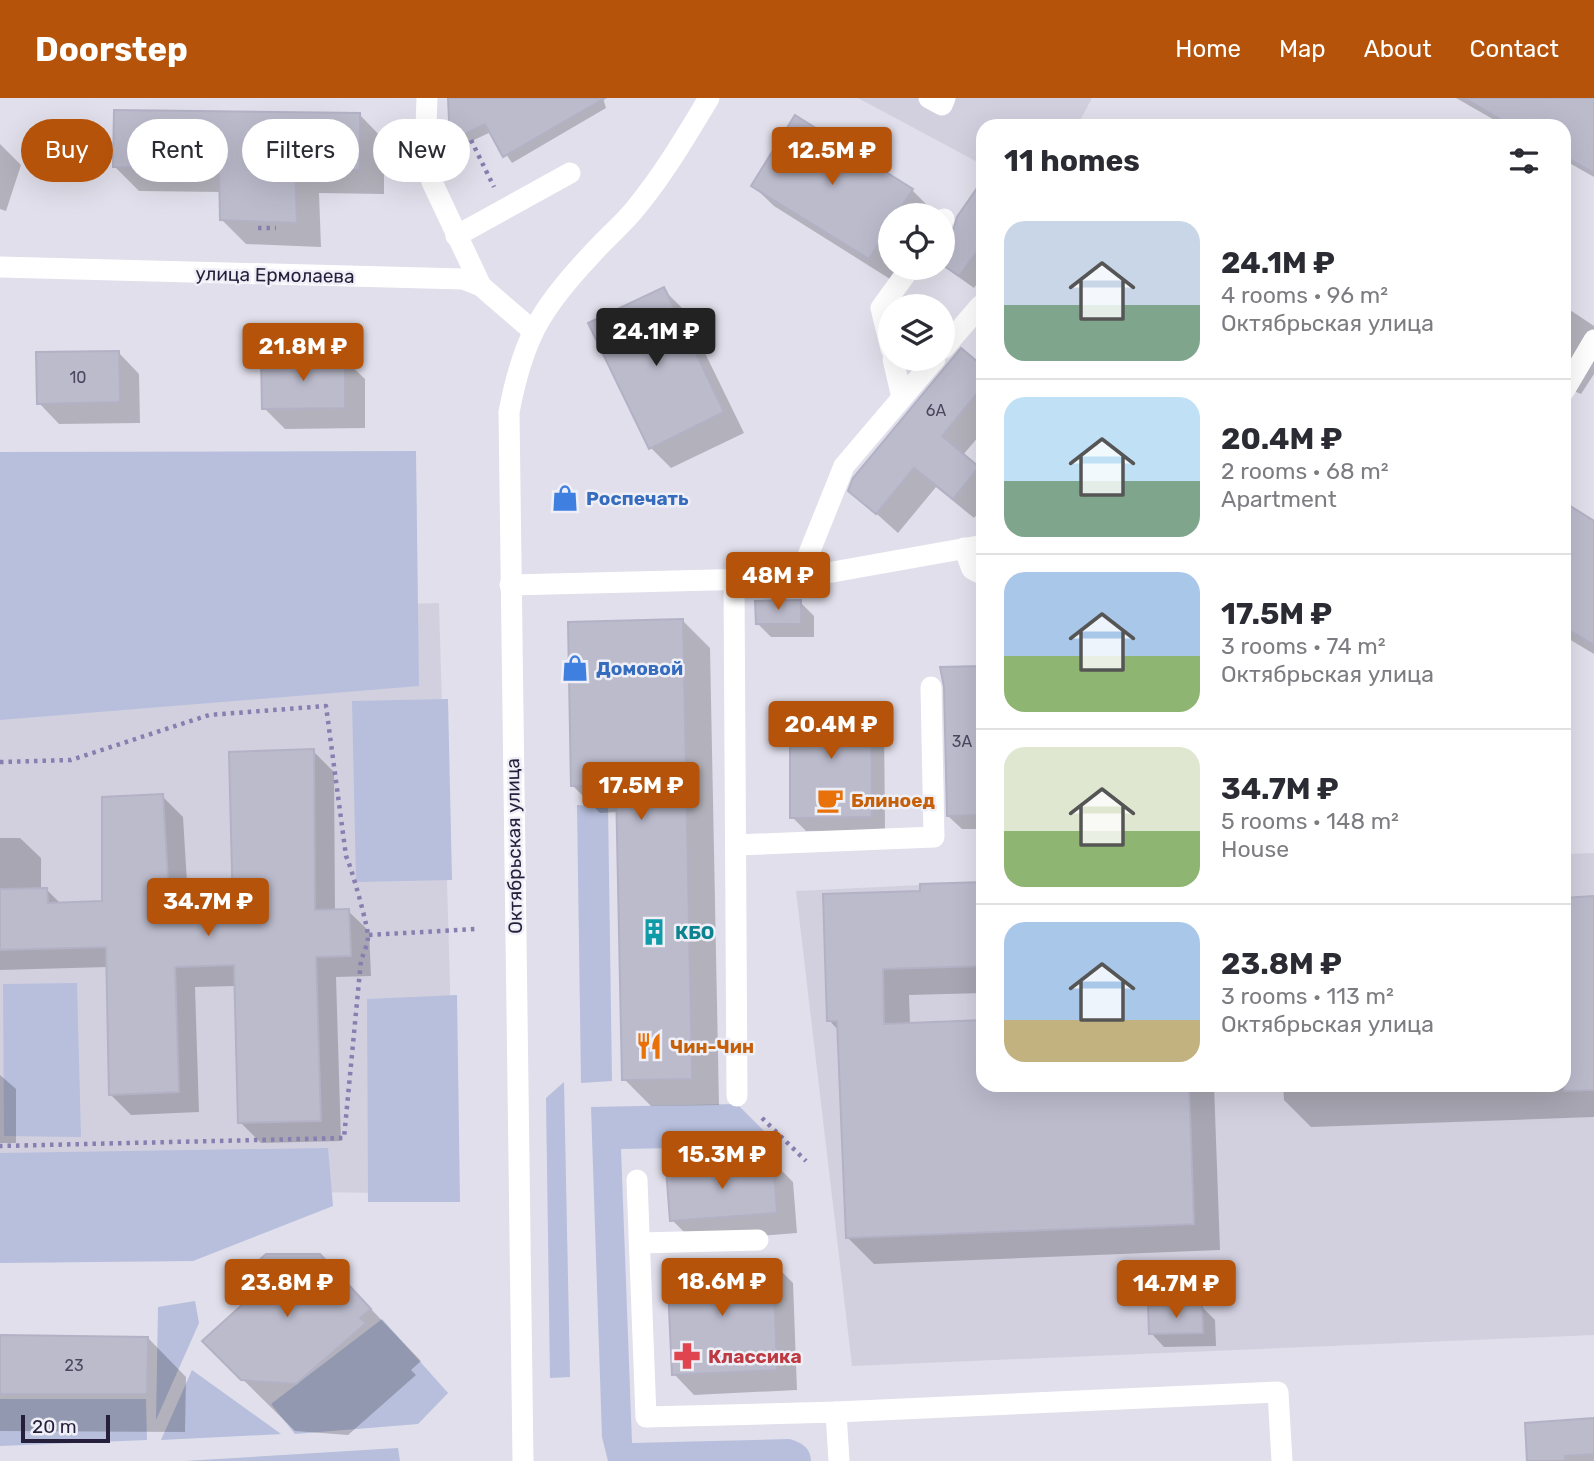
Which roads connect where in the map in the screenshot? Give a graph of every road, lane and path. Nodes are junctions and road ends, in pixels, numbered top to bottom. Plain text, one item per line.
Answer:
1 (427, 98) edge
2 (709, 98) edge
3 (929, 98) edge
4 (945, 98) edge
5 (471, 140) dead end
6 (570, 173) dead end
7 (495, 187) dead end
8 (258, 228) dead end
9 (276, 228) dead end
10 (456, 236) junction
11 (0, 267) edge
12 (481, 286) junction
13 (976, 313) edge
14 (532, 330) junction
15 (955, 336) edge
16 (1594, 340) edge
17 (896, 371) edge
18 (925, 371) edge
19 (1571, 379) edge
20 (902, 397) junction
21 (974, 546) edge
22 (976, 571) edge
23 (799, 578) junction
24 (734, 582) junction
25 (510, 585) junction
26 (931, 687) dead end
27 (0, 762) edge
28 (736, 845) junction
29 (476, 929) dead end
30 (369, 935) junction
31 (737, 1096) dead end
32 (762, 1118) dead end
33 (0, 1146) edge
34 (806, 1161) dead end
35 (637, 1180) dead end
36 (758, 1240) dead end
37 (639, 1243) junction
38 (836, 1412) junction
39 (523, 1461) edge
40 (839, 1461) edge
41 (1282, 1461) edge

1 - 10 street
2 - 14 street, Октябрьская улица
3 - 4 street
5 - 7 path
6 - 10 street
8 - 9 path
10 - 12 street
11 - 12 street, улица Ермолаева
12 - 14 street, улица Ермолаева
13 - 15 street
14 - 25 street, Октябрьская улица
16 - 19 street
17 - 20 street
18 - 20 street
20 - 23 street
21 - 22 street
21 - 23 street
23 - 24 street
24 - 25 street
24 - 28 street
25 - 39 street, Октябрьская улица
26 - 28 street
27 - 30 path
28 - 31 street
29 - 30 path
30 - 33 path
32 - 34 path
35 - 37 street
36 - 37 street
37 - 38 street
38 - 40 street
38 - 41 street

